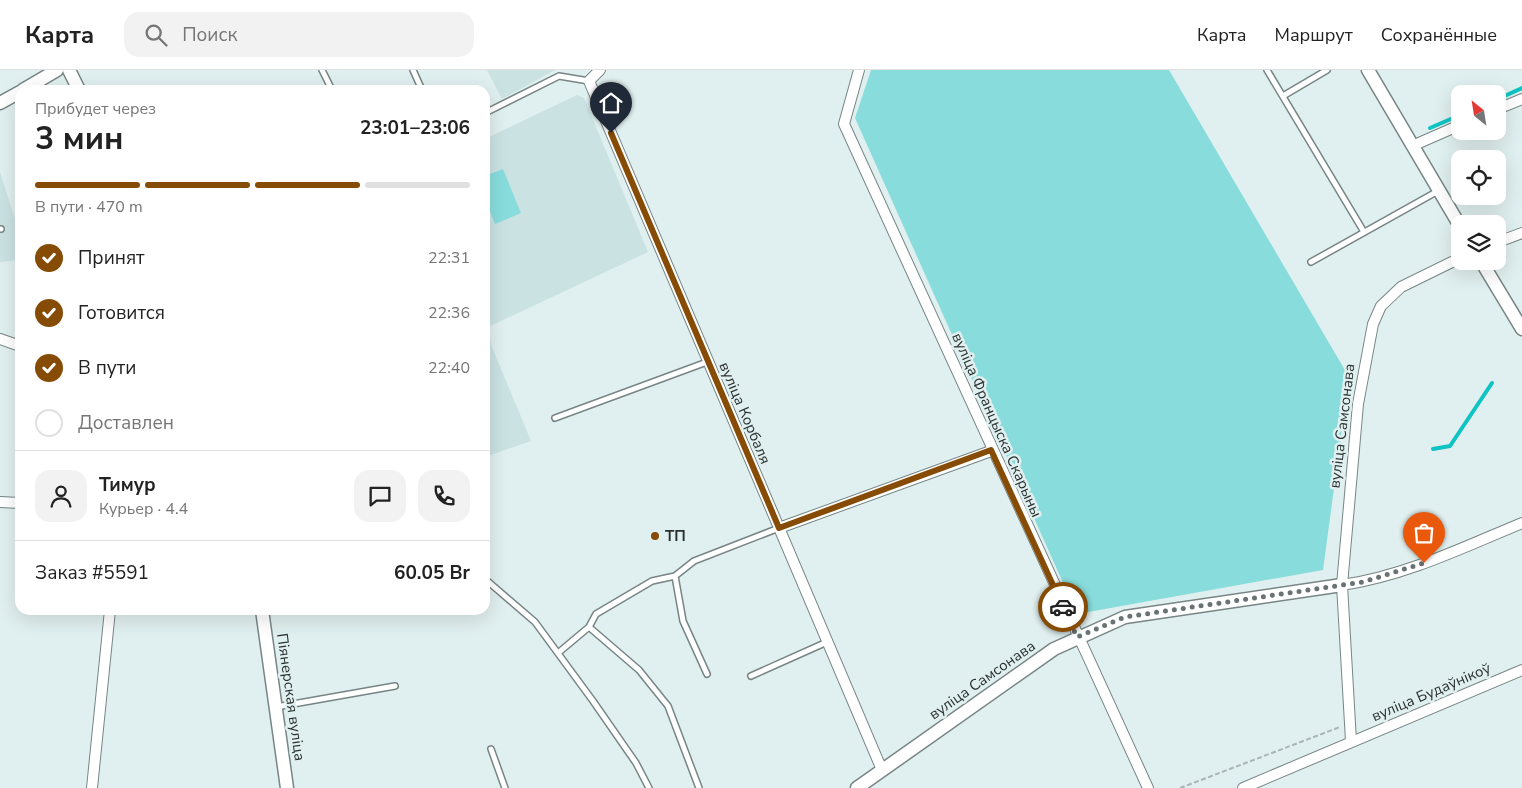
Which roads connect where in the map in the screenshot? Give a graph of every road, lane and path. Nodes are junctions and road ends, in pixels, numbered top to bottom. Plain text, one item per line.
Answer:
1 (57, 70) edge
2 (70, 70) edge
3 (322, 70) edge
4 (413, 70) edge
5 (600, 70) edge
6 (859, 70) edge
7 (1267, 70) edge
8 (1327, 70) edge
9 (1368, 70) edge
10 (589, 81) junction
11 (31, 85) edge
12 (77, 85) edge
13 (330, 85) edge
14 (420, 85) edge
15 (15, 95) edge
16 (1283, 96) junction
17 (1522, 99) edge
18 (0, 104) edge
19 (1506, 106) edge
20 (490, 110) edge
21 (1451, 130) edge
22 (1412, 146) junction
23 (1438, 190) junction
24 (1453, 215) edge
25 (1364, 232) junction
26 (1522, 233) edge
27 (1506, 239) edge
28 (1311, 262) dead end
29 (1451, 262) edge
30 (1486, 270) edge
31 (1522, 329) edge
32 (0, 339) edge
33 (15, 344) edge
34 (707, 362) junction
35 (555, 418) dead end
36 (991, 450) junction
37 (0, 502) edge
38 (15, 503) edge
39 (1522, 523) edge
40 (779, 528) junction
41 (675, 576) junction
42 (490, 582) edge
43 (1342, 585) junction
44 (109, 615) edge
45 (263, 615) edge
46 (589, 627) junction
47 (1077, 637) junction
48 (827, 642) junction
49 (558, 653) junction
50 (1522, 670) edge
51 (707, 674) dead end
52 (751, 676) dead end
53 (395, 686) dead end
54 (275, 707) junction
55 (1350, 723) junction
56 (1351, 741) junction
57 (491, 749) dead end
58 (882, 770) junction
59 (92, 788) edge
60 (287, 788) edge
61 (505, 788) edge
62 (649, 788) edge
63 (699, 788) edge
64 (857, 788) edge
65 (1148, 788) edge
66 (1180, 788) edge
67 (1243, 788) edge

1 - 11 street
2 - 12 street
3 - 13 lane
4 - 14 lane
5 - 10 street
6 - 36 street, вуліца Францыска Скарыны
7 - 16 lane
8 - 16 lane
9 - 22 street
10 - 20 lane
10 - 34 street, вуліца Корбаля
15 - 18 street
16 - 25 lane
17 - 19 street
21 - 22 street
22 - 23 street
23 - 24 street
23 - 25 lane
25 - 28 lane
26 - 27 street
29 - 43 street, вуліца Самсонава
30 - 31 street
32 - 33 street
34 - 35 lane
34 - 40 street, вуліца Корбаля
36 - 40 street
36 - 47 street, вуліца Францыска Скарыны
37 - 38 street
39 - 43 street
40 - 41 lane
40 - 48 street, вуліца Корбаля
41 - 46 lane
41 - 51 lane
42 - 49 lane
43 - 47 street, вуліца Самсонава
43 - 55 street, вуліца Самсонава
44 - 59 street
45 - 54 street, Піянерская вуліца
46 - 49 lane
46 - 63 lane
47 - 58 street, вуліца Самсонава
47 - 65 street, вуліца Францыска Скарыны
48 - 52 lane
48 - 58 street, вуліца Корбаля
49 - 62 lane
50 - 56 street, вуліца Будаўнікоў
53 - 54 lane
54 - 60 street, Піянерская вуліца
55 - 56 street, вуліца Самсонава
55 - 66 path
56 - 67 street, вуліца Будаўнікоў
57 - 61 lane
58 - 64 street, вуліца Самсонава

